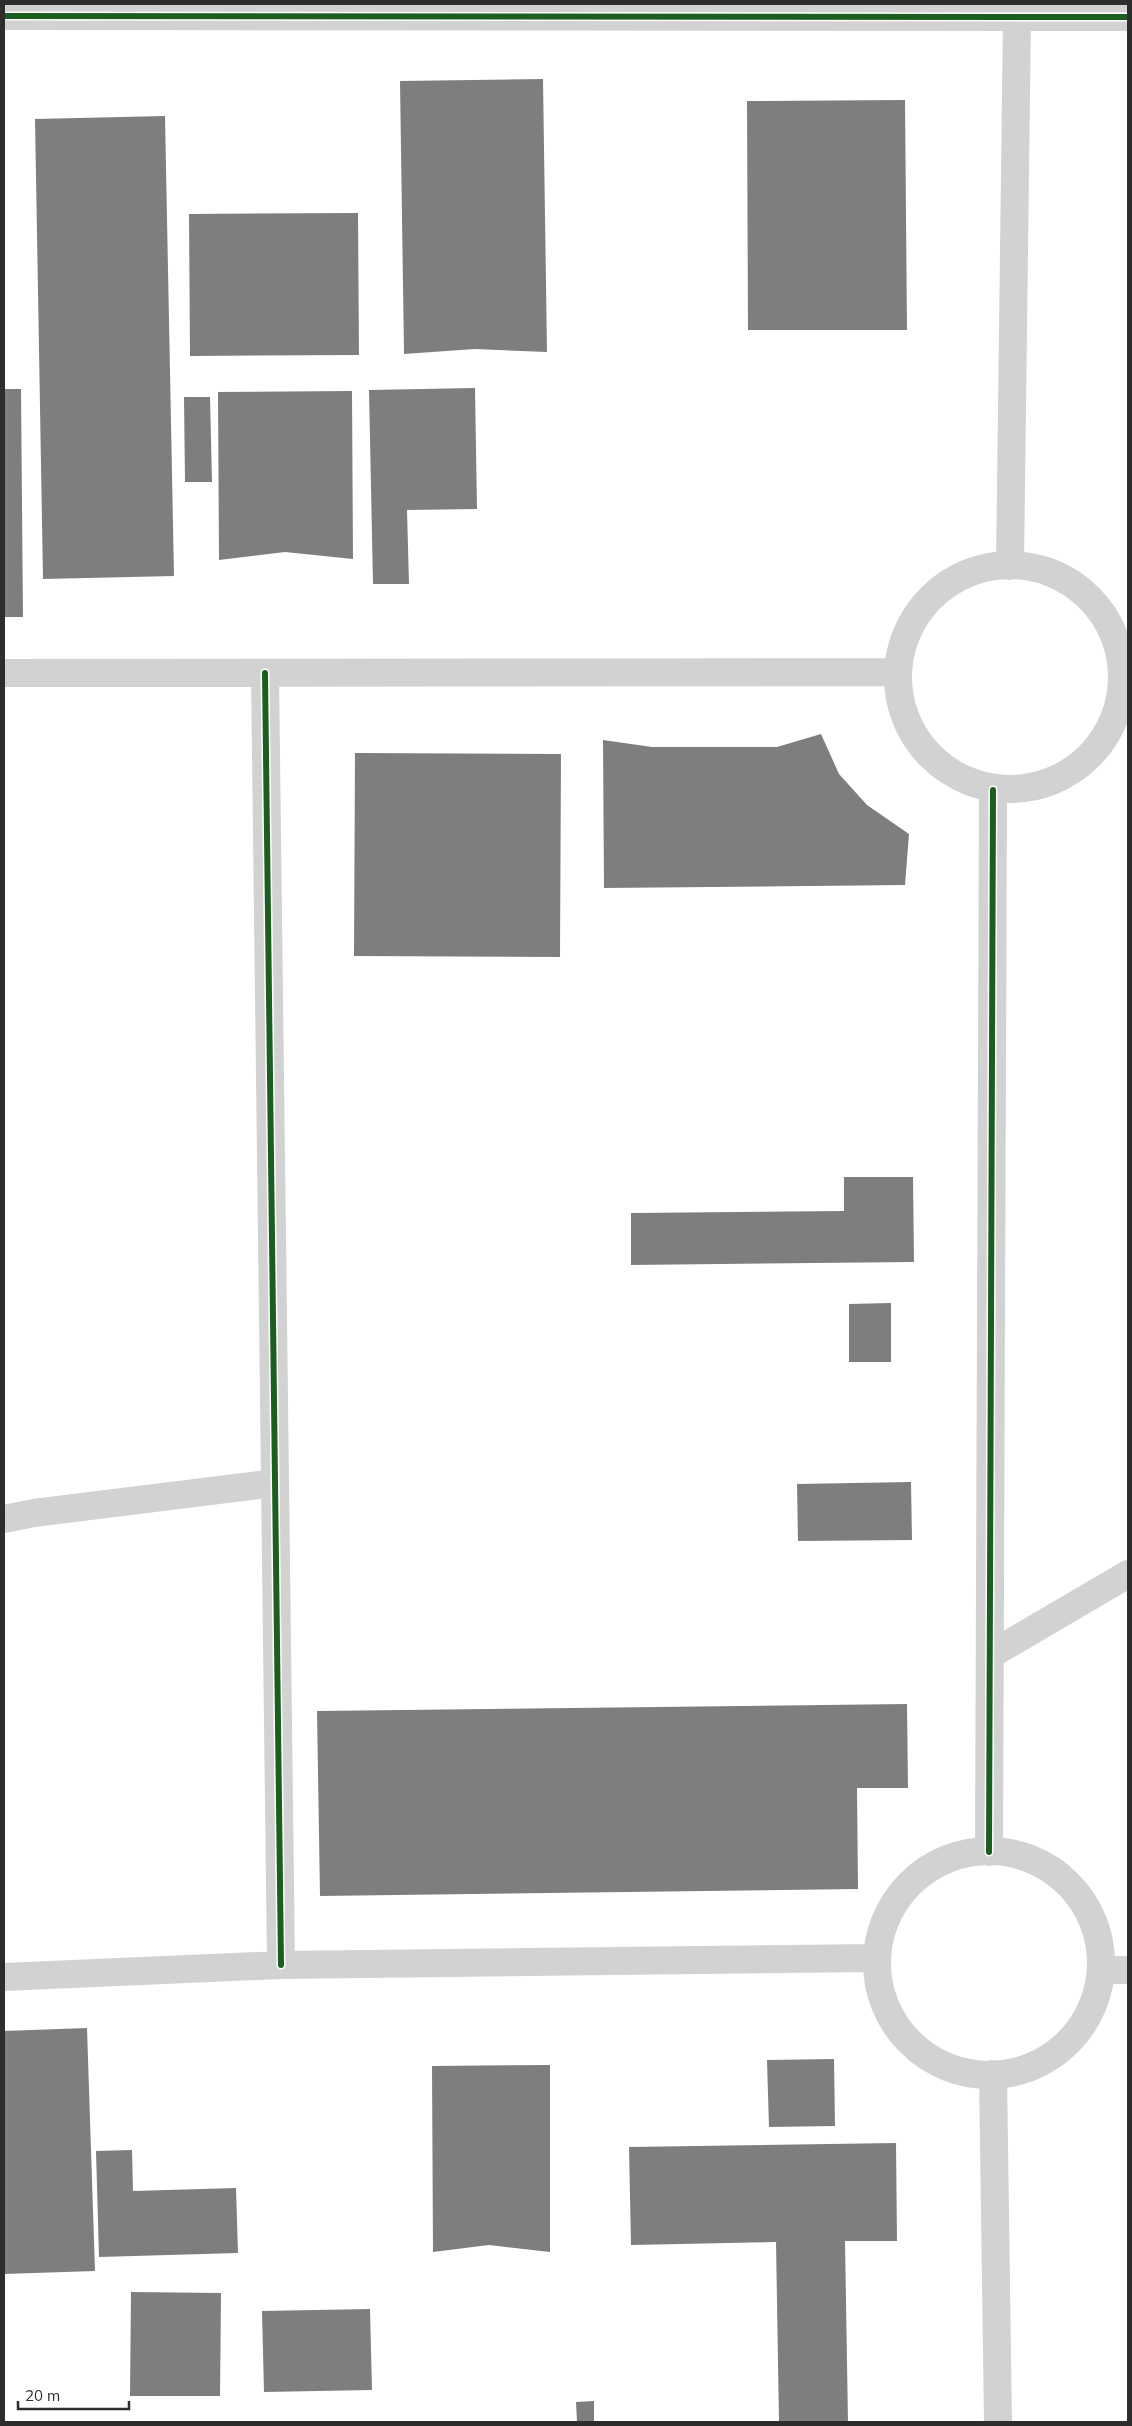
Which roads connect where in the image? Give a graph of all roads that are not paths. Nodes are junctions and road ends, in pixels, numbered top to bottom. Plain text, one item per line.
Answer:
1 (698, 10) edge
2 (4, 16) edge
3 (1017, 17) junction
4 (1128, 17) edge
5 (1010, 566) junction
6 (896, 672) junction
7 (4, 673) edge
8 (265, 673) junction
9 (1126, 683) edge
10 (993, 790) junction
11 (275, 1483) junction
12 (4, 1520) edge
13 (1128, 1574) edge
14 (990, 1655) junction
15 (990, 1852) junction
16 (874, 1958) junction
17 (281, 1965) junction
18 (1115, 1970) edge
19 (4, 1977) edge
20 (993, 2074) junction
21 (998, 2422) edge

1 - 2 street
1 - 3 street
3 - 4 street
3 - 5 street
5 - 6 street
5 - 9 street
6 - 8 street
6 - 10 street
7 - 8 street
8 - 11 street
9 - 10 street
10 - 14 street
11 - 12 street
11 - 17 street
13 - 14 street
14 - 15 street
15 - 16 street
15 - 18 street
16 - 17 street
16 - 20 street
17 - 19 street
18 - 20 street
20 - 21 street

